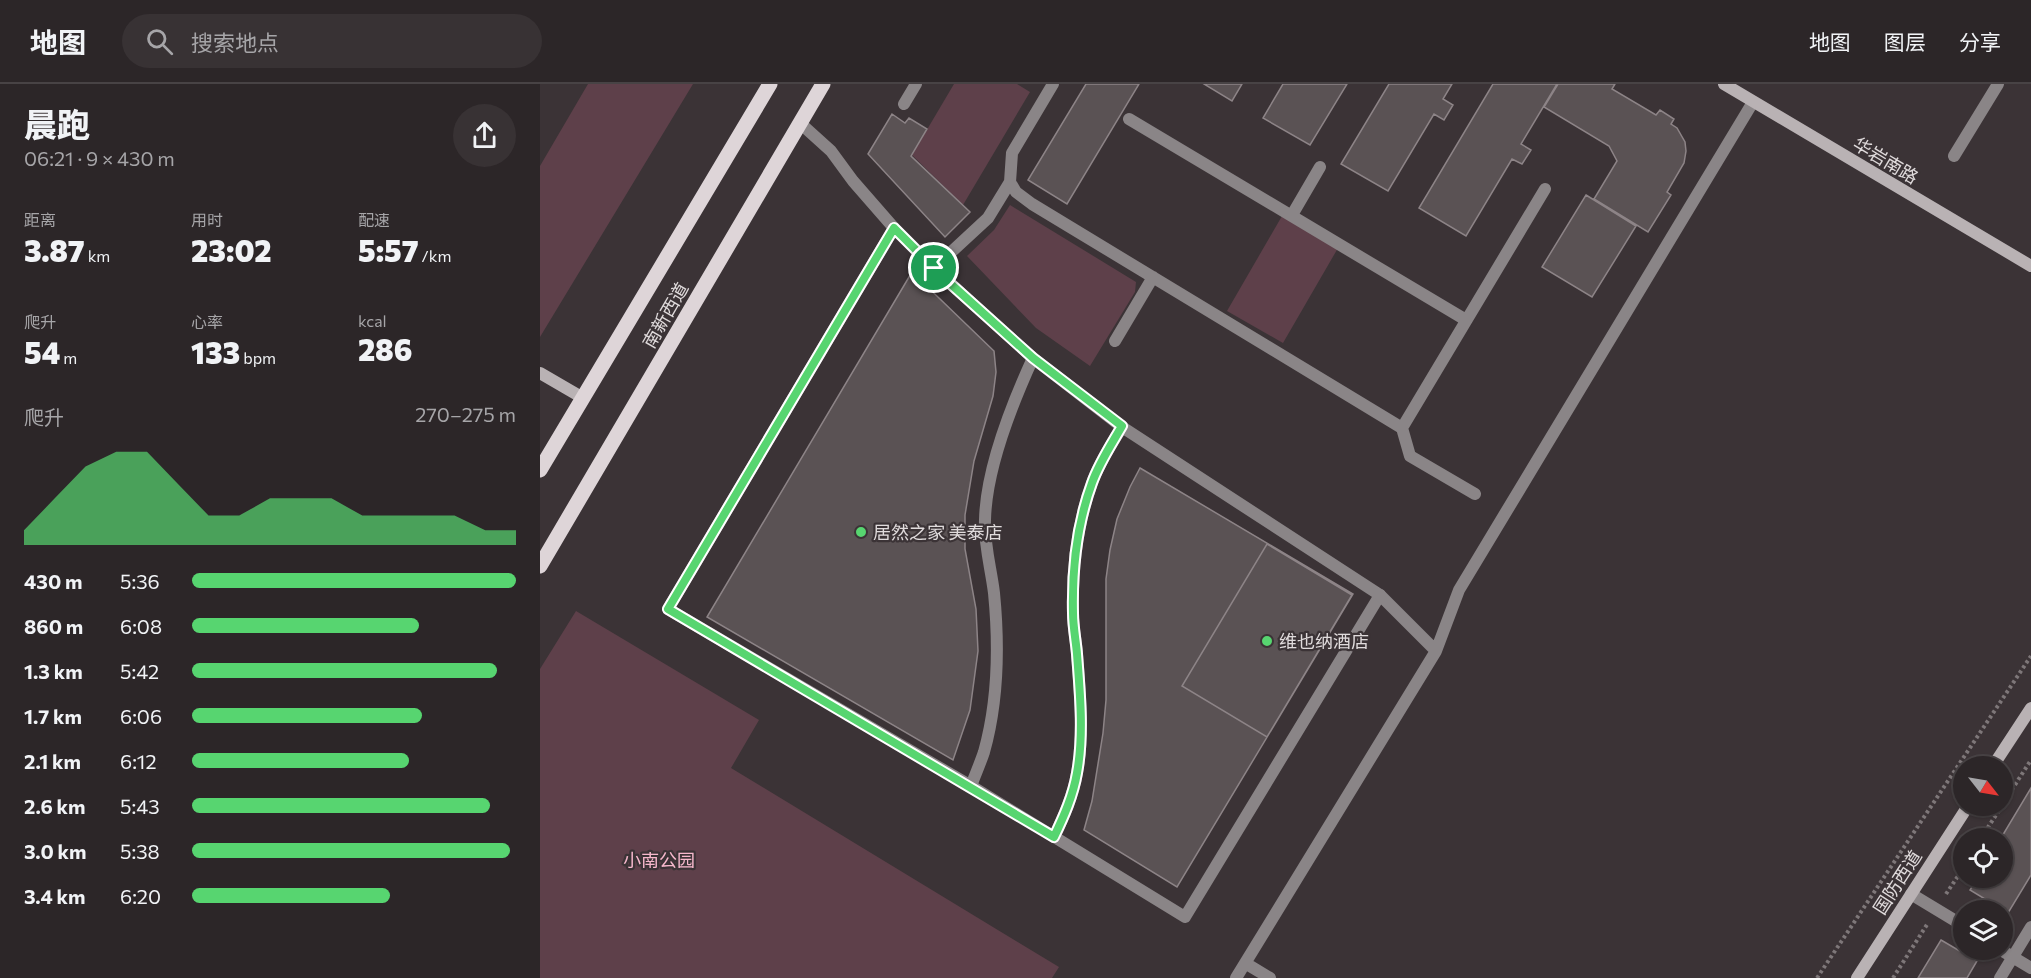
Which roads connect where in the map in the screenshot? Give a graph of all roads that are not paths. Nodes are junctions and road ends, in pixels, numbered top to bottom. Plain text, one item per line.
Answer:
1 (770, 84) edge
2 (823, 84) edge
3 (916, 84) edge
4 (1053, 84) edge
5 (1724, 84) edge
6 (1998, 84) edge
7 (1753, 102) junction
8 (904, 104) dead end
9 (1129, 118) dead end
10 (800, 123) junction
11 (1954, 156) dead end
12 (1320, 166) dead end
13 (1010, 182) junction
14 (1545, 189) dead end
15 (1292, 215) junction
16 (894, 228) junction
17 (2031, 266) edge
18 (934, 268) junction
19 (1153, 277) junction
20 (1466, 320) junction
21 (1115, 341) dead end
22 (1033, 358) junction
23 (540, 373) edge
24 (583, 398) junction
25 (1122, 426) junction
26 (1402, 428) junction
27 (540, 470) edge
28 (1475, 494) dead end
29 (540, 566) edge
30 (1380, 595) junction
31 (1436, 651) junction
32 (2031, 708) edge
33 (2000, 756) edge
34 (971, 786) junction
35 (1962, 816) edge
36 (1054, 837) junction
37 (1911, 894) junction
38 (1953, 919) edge
39 (2031, 927) edge
40 (2013, 957) joint
41 (2011, 960) edge
42 (1245, 963) junction
43 (2031, 968) edge
44 (1236, 978) edge
45 (1270, 978) edge
46 (1857, 978) edge
47 (2000, 978) edge

1 - 24 main road, 南新西道
2 - 10 main road, 南新西道
3 - 8 street
4 - 13 street
5 - 7 street, 华岩南路
6 - 11 street
7 - 17 street, 华岩南路
7 - 31 street
9 - 15 street
10 - 16 street
10 - 29 main road, 南新西道
12 - 15 street
13 - 18 street
13 - 19 street
14 - 20 street
15 - 20 street
16 - 18 street
16 - 34 street
18 - 22 street
19 - 21 street
19 - 26 street
20 - 26 street
22 - 25 street
22 - 34 street
23 - 24 street
24 - 27 main road, 南新西道
25 - 30 street
25 - 36 street
26 - 28 street
30 - 31 street
30 - 36 street
31 - 42 street
32 - 33 street
34 - 36 street
35 - 37 street, 国防西道
37 - 38 street
37 - 46 street, 国防西道
39 - 40 street
40 - 43 street
41 - 47 street
42 - 44 street
42 - 45 street

